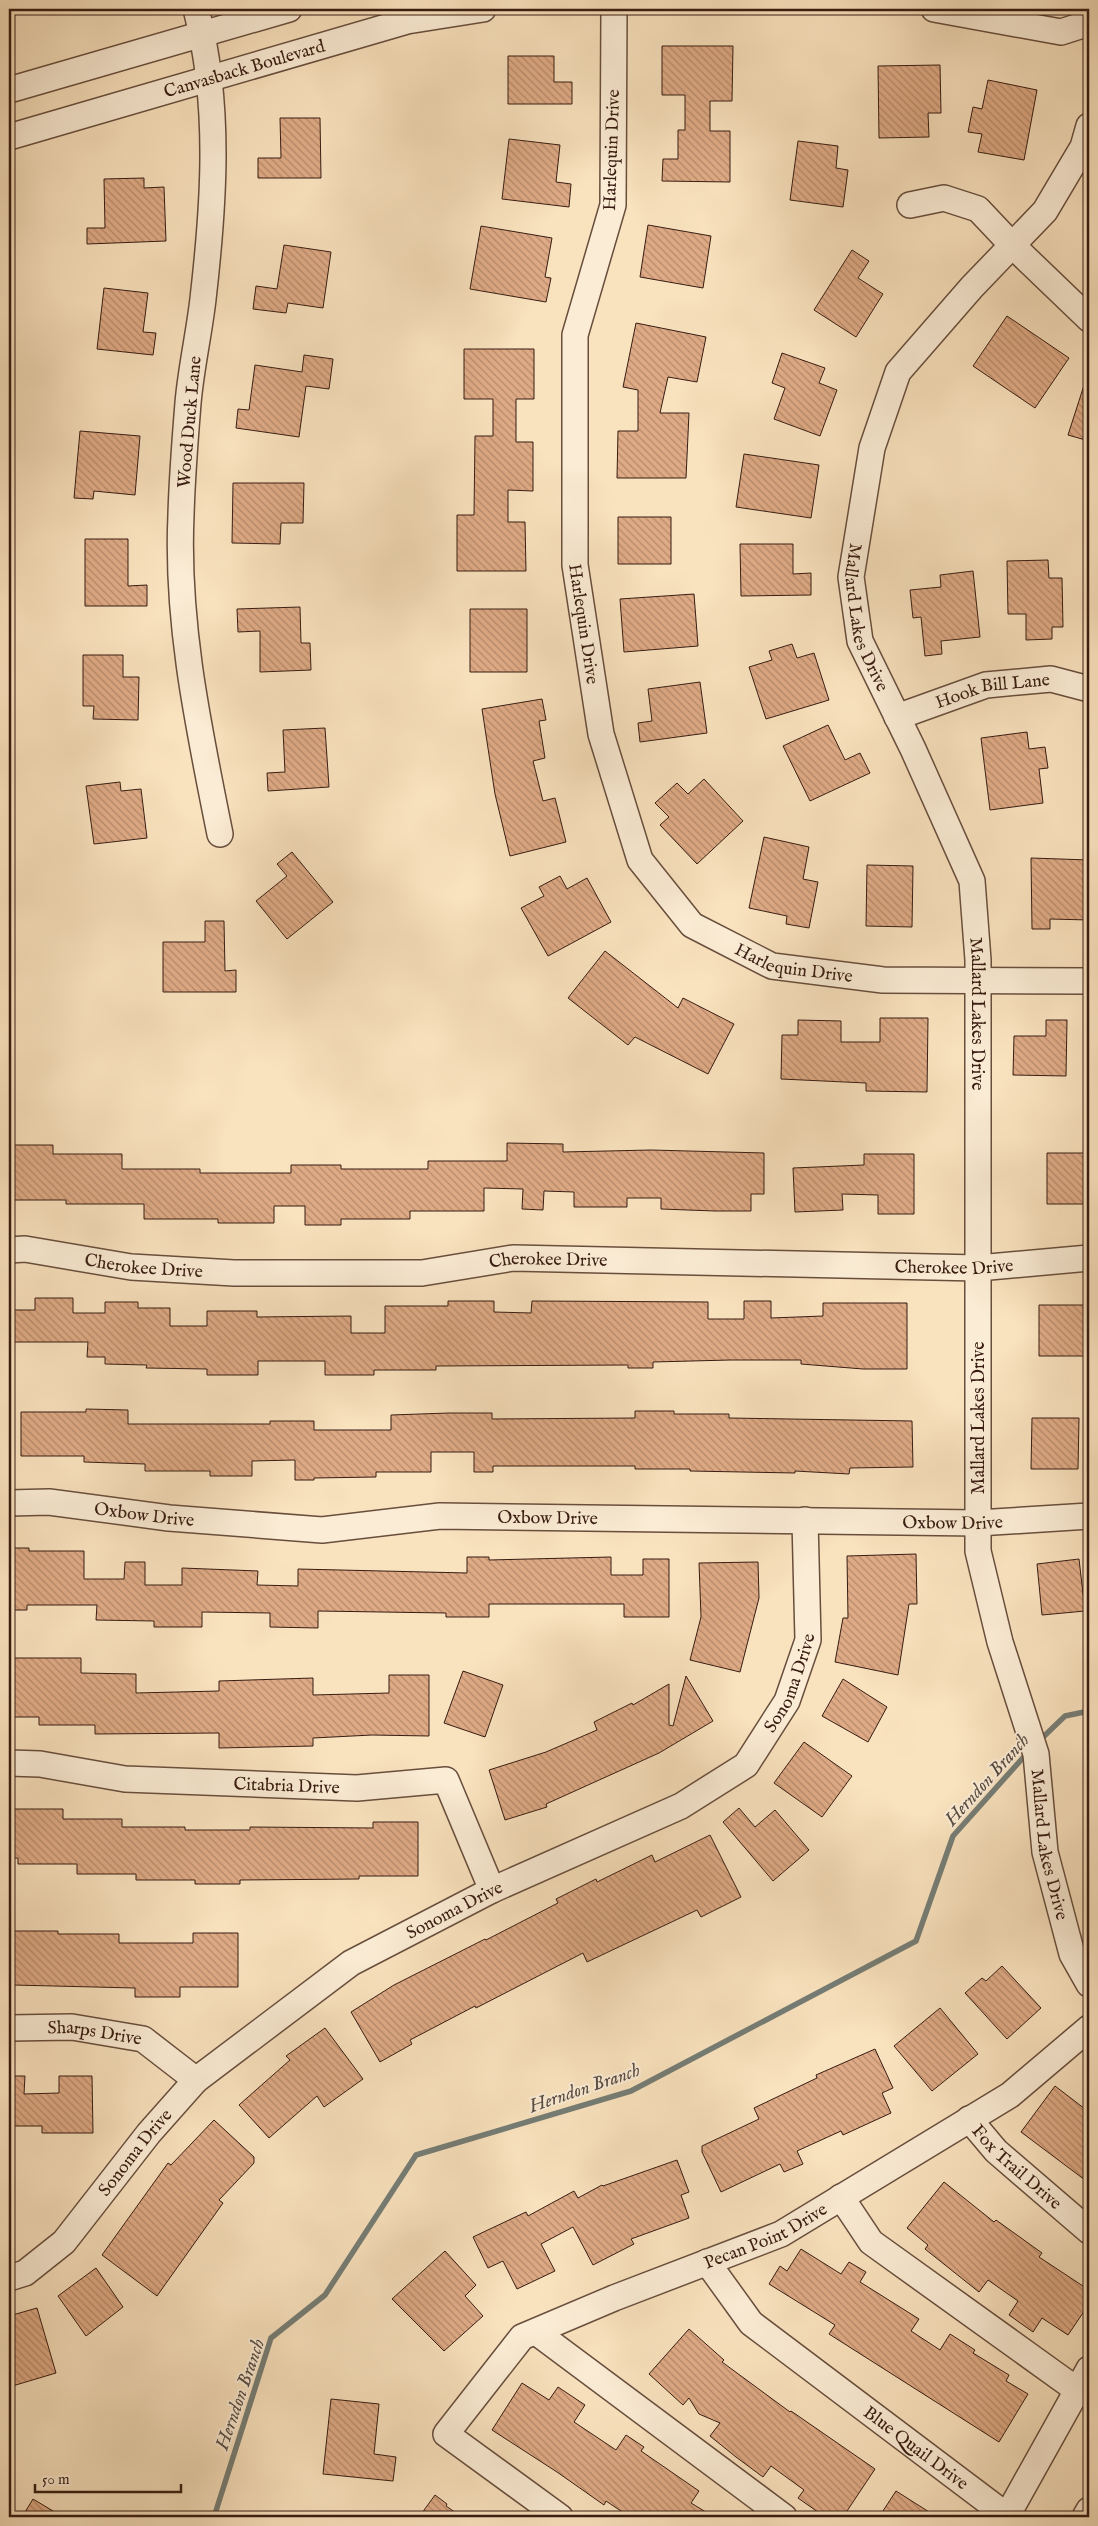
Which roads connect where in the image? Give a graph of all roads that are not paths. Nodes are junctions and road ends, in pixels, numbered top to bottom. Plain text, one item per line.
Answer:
1 (196, 9) edge
2 (289, 9) edge
3 (483, 9) edge
4 (614, 9) edge
5 (934, 9) edge
6 (1089, 23) edge
7 (202, 34) junction
8 (209, 79) junction
9 (9, 90) edge
10 (1089, 126) edge
11 (9, 137) edge
12 (910, 205) dead end
13 (1012, 245) junction
14 (1089, 319) edge
15 (1089, 688) edge
16 (897, 717) junction
17 (220, 834) dead end
18 (1089, 981) edge
19 (978, 982) junction
20 (9, 1250) edge
21 (1089, 1258) edge
22 (978, 1268) junction
23 (9, 1503) edge
24 (1089, 1516) edge
25 (805, 1520) junction
26 (978, 1523) junction
27 (9, 1763) edge
28 (492, 1890) junction
29 (1089, 1984) edge
30 (9, 2028) edge
31 (1089, 2028) edge
32 (196, 2080) junction
33 (969, 2119) junction
34 (841, 2197) junction
35 (1089, 2231) edge
36 (707, 2262) junction
37 (9, 2278) edge
38 (536, 2332) junction
39 (1083, 2379) edge
40 (1089, 2510) edge
41 (560, 2517) edge
42 (784, 2517) edge
43 (1085, 2517) edge

1 - 7 street, Wood Duck Lane
2 - 7 street
3 - 8 street, Canvasback Boulevard
4 - 19 street, Harlequin Drive
5 - 6 street
7 - 8 street, Wood Duck Lane
7 - 9 street
8 - 11 street, Canvasback Boulevard
8 - 17 street, Wood Duck Lane
10 - 13 street, Mallard Lakes Drive
12 - 13 street
13 - 14 street
13 - 16 street, Mallard Lakes Drive
15 - 16 street, Hook Bill Lane
16 - 19 street, Mallard Lakes Drive
18 - 19 street, Harlequin Drive
19 - 22 street, Mallard Lakes Drive
20 - 22 street, Cherokee Drive
21 - 22 street, Cherokee Drive
22 - 26 street, Mallard Lakes Drive
23 - 25 street, Oxbow Drive
24 - 26 street, Oxbow Drive
25 - 26 street, Oxbow Drive
25 - 28 street, Sonoma Drive
26 - 29 street, Mallard Lakes Drive
27 - 28 street, Citabria Drive
28 - 32 street, Sonoma Drive
30 - 32 street, Sharps Drive
31 - 33 street, Pecan Point Drive
32 - 37 street, Sonoma Drive
33 - 34 street, Pecan Point Drive
33 - 35 street, Fox Trail Drive
34 - 36 street, Pecan Point Drive
34 - 39 street
36 - 38 street, Pecan Point Drive
36 - 39 street, Blue Quail Drive
38 - 41 street, Pecan Point Drive
38 - 42 street
40 - 43 street

